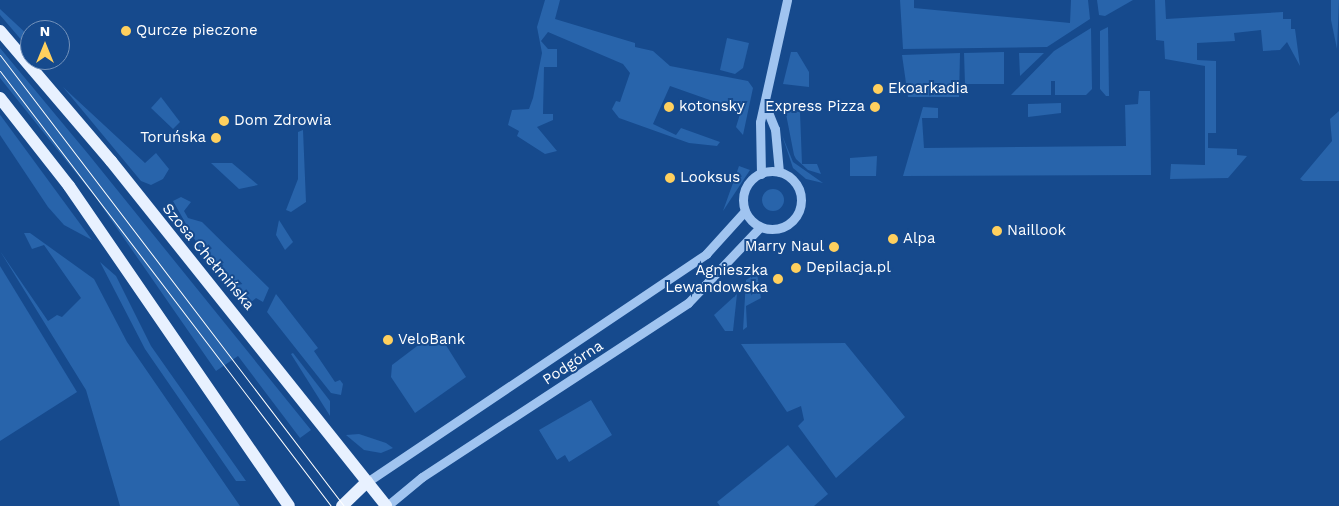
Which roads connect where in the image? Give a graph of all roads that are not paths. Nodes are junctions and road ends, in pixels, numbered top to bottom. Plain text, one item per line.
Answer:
1 (787, 0) edge
2 (0, 31) edge
3 (0, 98) edge
4 (766, 107) junction
5 (778, 172) junction
6 (761, 174) junction
7 (745, 211) junction
8 (760, 227) junction
9 (367, 482) junction
10 (289, 506) edge
11 (342, 506) edge
12 (387, 506) edge

1 - 4 street
2 - 9 main road, Szosa Chełmińska
3 - 10 main road
4 - 5 street
4 - 6 street
5 - 6 street
5 - 8 street
6 - 7 street
7 - 8 street
7 - 9 street, Podgórna
8 - 12 street, Podgórna
9 - 11 main road
9 - 12 main road, Szosa Chełmińska

